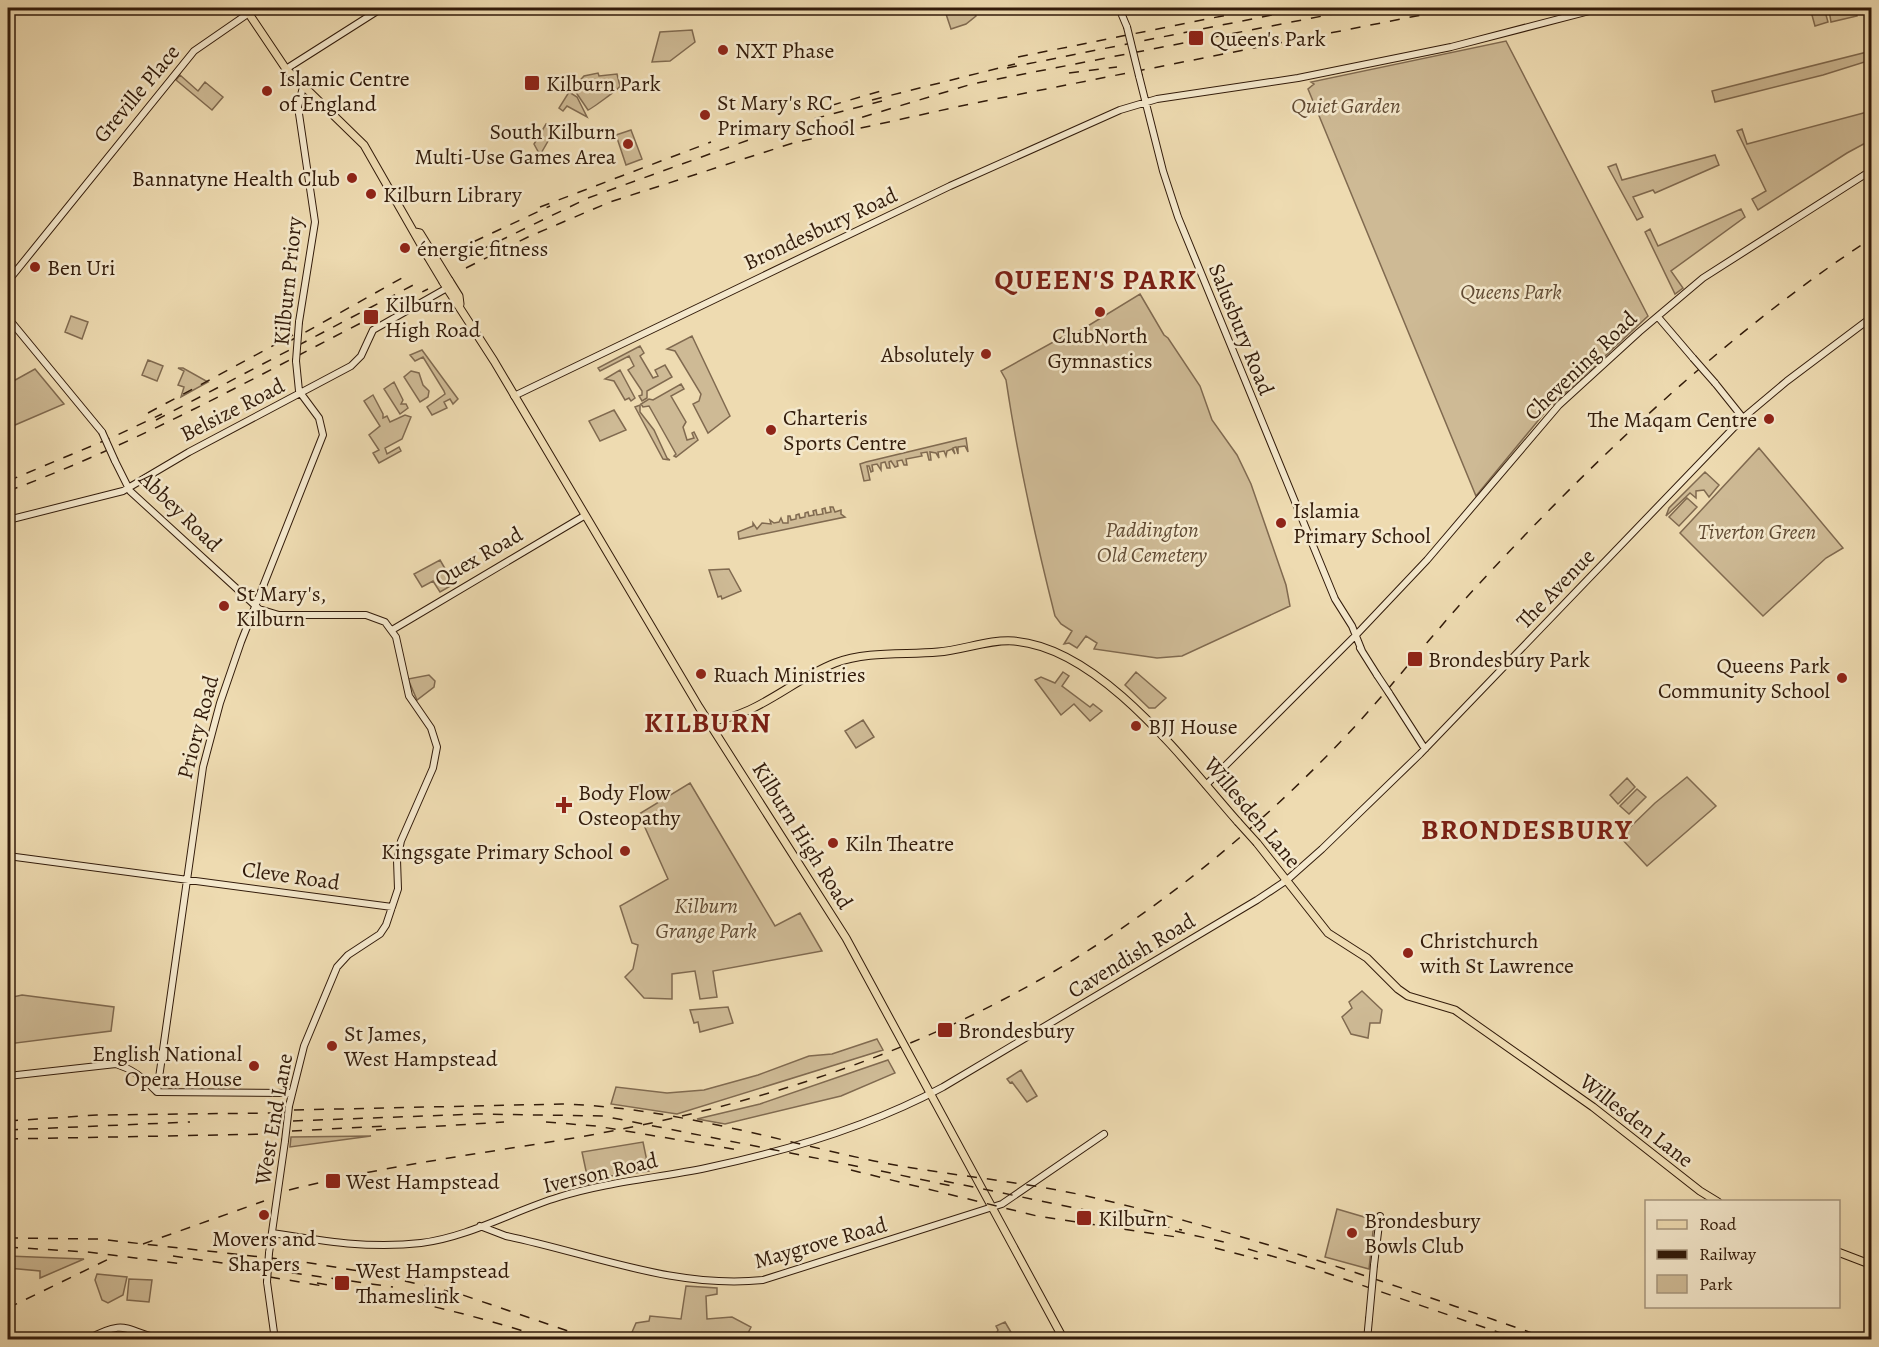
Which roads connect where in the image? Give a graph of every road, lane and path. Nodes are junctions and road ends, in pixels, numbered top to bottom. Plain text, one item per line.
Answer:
1 (382, 8) edge
2 (1120, 8) edge
3 (1601, 8) edge
4 (247, 10) edge
5 (286, 69) junction
6 (303, 87) junction
7 (310, 93) junction
8 (299, 100) junction
9 (1145, 102) junction
10 (1872, 170) edge
11 (415, 232) junction
12 (425, 241) junction
13 (424, 250) junction
14 (431, 256) junction
15 (8, 281) edge
16 (446, 284) junction
17 (1658, 317) junction
18 (1872, 317) edge
19 (8, 318) edge
20 (301, 394) junction
21 (514, 396) junction
22 (1743, 418) junction
23 (128, 488) junction
24 (584, 516) junction
25 (8, 520) edge
26 (255, 606) junction
27 (392, 630) junction
28 (1355, 636) junction
29 (708, 721) junction
30 (1425, 749) junction
31 (1206, 785) junction
32 (8, 856) edge
33 (186, 879) junction
34 (1287, 880) junction
35 (392, 908) junction
36 (8, 1076) edge
37 (157, 1092) junction
38 (292, 1093) junction
39 (931, 1093) junction
40 (1104, 1134) dead end
41 (1715, 1200) edge
42 (992, 1207) junction
43 (1380, 1216) dead end
44 (480, 1226) junction
45 (272, 1233) junction
46 (1840, 1252) edge
47 (1872, 1264) edge
48 (86, 1340) edge
49 (167, 1340) edge
50 (275, 1340) edge
51 (1064, 1340) edge
52 (1367, 1340) edge

1 - 5 street
2 - 9 street, Salusbury Road, bridge
3 - 9 street, Brondesbury Road
4 - 5 main road, Kilburn High Road
4 - 15 street, Greville Place
5 - 6 main road, Kilburn High Road
6 - 7 main road, Kilburn High Road
6 - 8 street, Kilburn Priory
7 - 8 street
7 - 11 main road, Kilburn High Road
8 - 20 street, Kilburn Priory, bridge
9 - 21 street, Brondesbury Road
9 - 28 street, Salusbury Road
10 - 17 street, Chevening Road
11 - 12 main road, Kilburn High Road
11 - 13 main road, Kilburn High Road
12 - 13 main road
12 - 14 main road, Kilburn High Road
13 - 14 main road, Kilburn High Road
14 - 16 main road, Kilburn High Road, bridge
16 - 20 street, Belsize Road
16 - 21 main road, Kilburn High Road
17 - 22 street, bridge
17 - 28 street, Chevening Road
18 - 22 street, The Avenue
19 - 23 street, Abbey Road, bridge
20 - 23 street, Belsize Road
20 - 26 street, Priory Road
21 - 24 main road, Kilburn High Road
22 - 30 street, The Avenue
23 - 25 street, Belsize Road
23 - 26 street, Abbey Road
24 - 27 street, Quex Road
24 - 29 main road, Kilburn High Road
26 - 27 street, Abbey Road
26 - 33 street, Priory Road
27 - 35 street, West End Lane
28 - 30 street, bridge
28 - 31 street, Chevening Road
29 - 31 main road, Willesden Lane
29 - 39 main road, Kilburn High Road
30 - 34 street, The Avenue
31 - 34 main road, Willesden Lane, bridge
32 - 33 street, Cleve Road
33 - 35 street, Cleve Road
33 - 37 street, Priory Road
34 - 39 street, Cavendish Road
34 - 41 main road, Willesden Lane
35 - 38 street, West End Lane
36 - 37 street
37 - 38 street
38 - 45 street, West End Lane, bridge
39 - 42 main road, Kilburn High Road
39 - 44 street, Iverson Road
40 - 42 street, Maygrove Road
42 - 44 street, Maygrove Road
42 - 51 main road, Kilburn High Road
43 - 52 street, bridge
44 - 45 street, Iverson Road
45 - 50 street, West End Lane, bridge
46 - 47 main road
48 - 49 street

